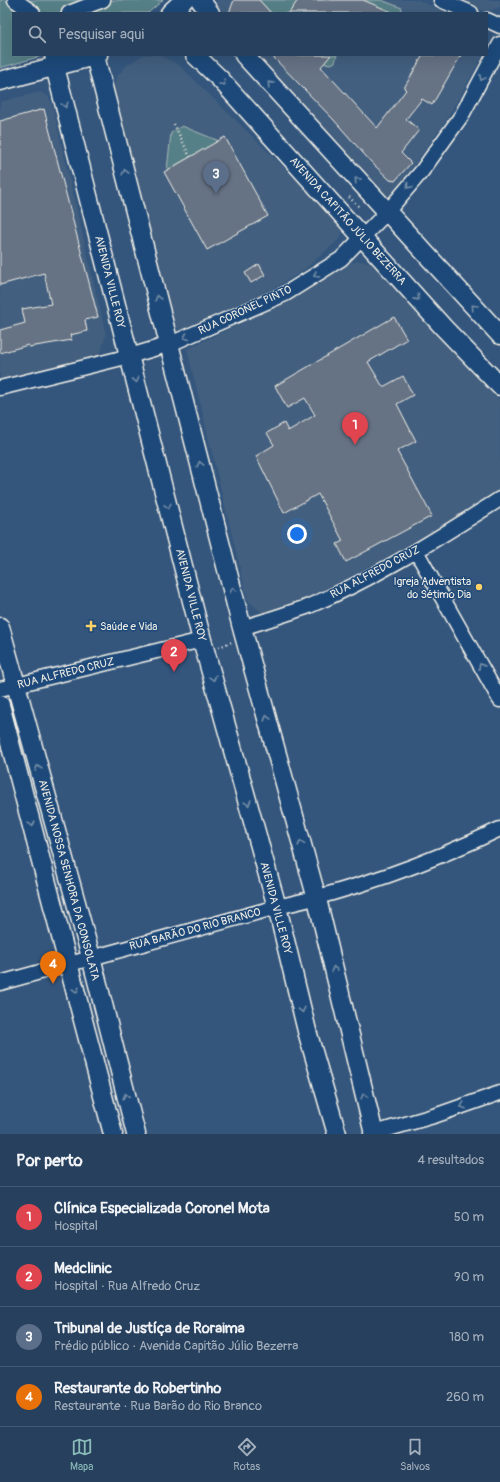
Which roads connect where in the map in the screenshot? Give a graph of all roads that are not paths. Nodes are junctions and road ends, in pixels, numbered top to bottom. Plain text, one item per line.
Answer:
1 (15, 0) edge
2 (103, 0) edge
3 (184, 0) edge
4 (200, 0) edge
5 (442, 0) edge
6 (31, 12) edge
7 (72, 12) edge
8 (171, 12) edge
9 (209, 12) edge
10 (469, 12) edge
11 (488, 20) edge
12 (500, 26) edge
13 (500, 44) edge
14 (97, 56) edge
15 (196, 56) edge
16 (245, 56) edge
17 (54, 61) edge
18 (0, 81) edge
19 (387, 212) junction
20 (363, 238) junction
21 (500, 335) edge
22 (170, 344) junction
23 (130, 356) junction
24 (500, 386) edge
25 (0, 388) edge
26 (500, 499) edge
27 (416, 551) junction
28 (0, 627) edge
29 (242, 628) junction
30 (202, 640) junction
31 (8, 688) edge
32 (500, 700) edge
33 (0, 705) edge
34 (500, 829) edge
35 (317, 898) junction
36 (277, 908) junction
37 (91, 957) junction
38 (70, 964) junction
39 (0, 982) edge
40 (500, 1093) edge
41 (113, 1134) edge
42 (136, 1134) edge
43 (337, 1134) edge
44 (373, 1134) edge

1 - 6 street
2 - 7 street
3 - 8 main road
4 - 9 main road
5 - 10 street
11 - 12 street
13 -> 19 street, RUA CORONEL PINTO
14 - 17 main road
22 -> 14 main road
15 -> 20 main road, AVENIDA CAPITÃO JÚLIO BEZERRA
19 -> 16 main road
17 - 18 main road
17 -> 23 main road, AVENIDA VILLE ROY
19 - 20 street, RUA CORONEL PINTO
21 -> 19 main road
20 -> 22 street, RUA CORONEL PINTO
20 -> 24 main road, AVENIDA CAPITÃO JÚLIO BEZERRA
22 - 23 street, RUA CORONEL PINTO
29 -> 22 main road
23 - 25 street, RUA CORONEL PINTO
23 -> 30 main road, AVENIDA VILLE ROY
26 - 27 street, RUA ALFREDO CRUZ
27 - 29 street, RUA ALFREDO CRUZ
32 -> 27 street
28 - 31 main road, AVENIDA NOSSA SENHORA DA CONSOLATA
35 -> 29 main road
30 - 31 street, RUA ALFREDO CRUZ
30 -> 36 main road, AVENIDA VILLE ROY
37 -> 31 main road, AVENIDA NOSSA SENHORA DA CONSOLATA
33 -> 38 main road, AVENIDA NOSSA SENHORA DA CONSOLATA
34 - 35 street, RUA BARÃO DO RIO BRANCO
35 - 36 street, RUA BARÃO DO RIO BRANCO
44 -> 35 main road
36 - 37 street, RUA BARÃO DO RIO BRANCO
36 -> 43 main road, AVENIDA VILLE ROY
37 - 38 street, RUA BARÃO DO RIO BRANCO
42 -> 37 main road, AVENIDA NOSSA SENHORA DA CONSOLATA
38 - 39 street, RUA BARÃO DO RIO BRANCO
38 -> 41 main road, AVENIDA NOSSA SENHORA DA CONSOLATA
40 -> 44 street

